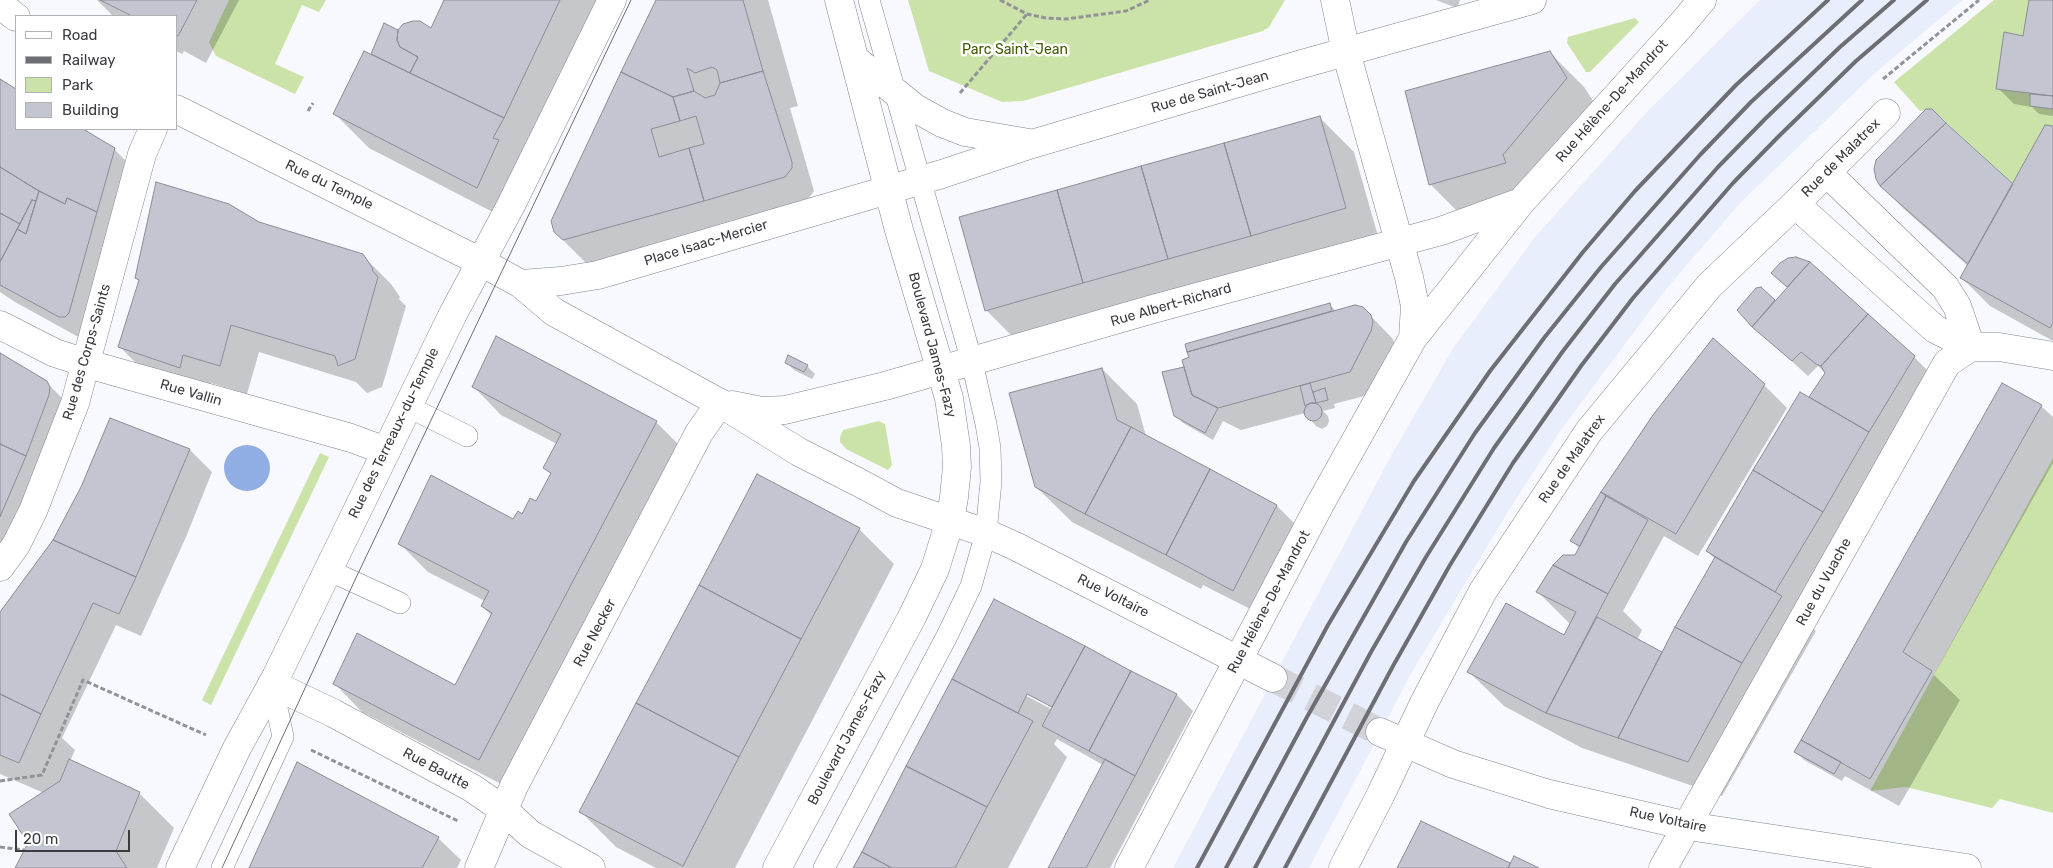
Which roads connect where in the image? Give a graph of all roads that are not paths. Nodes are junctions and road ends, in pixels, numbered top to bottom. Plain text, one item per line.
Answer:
1 (612, 0) edge
2 (839, 0) edge
3 (869, 0) edge
4 (1335, 0) edge
5 (1532, 0) edge
6 (1702, 0) edge
7 (0, 5) edge
8 (15, 16) edge
9 (1346, 52) junction
10 (856, 60) junction
11 (896, 93) junction
12 (178, 111) edge
13 (1886, 113) road end
14 (153, 130) edge
15 (1032, 144) junction
16 (1826, 172) junction
17 (920, 181) junction
18 (888, 189) junction
19 (1521, 202) junction
20 (1795, 204) junction
21 (1401, 242) junction
22 (481, 262) junction
23 (521, 284) junction
24 (0, 325) edge
25 (1413, 338) junction
26 (1970, 348) junction
27 (2053, 356) edge
28 (972, 362) junction
29 (86, 364) junction
30 (942, 371) junction
31 (720, 403) junction
32 (408, 406) junction
33 (467, 436) dead end
34 (386, 451) junction
35 (950, 521) junction
36 (986, 533) junction
37 (0, 567) edge
38 (328, 570) junction
39 (400, 603) dead end
40 (1237, 660) junction
41 (1273, 678) tunnel mouth
42 (272, 684) junction
43 (1380, 732) tunnel mouth
44 (1404, 744) junction
45 (500, 820) junction
46 (1688, 826) junction
47 (180, 868) edge
48 (222, 868) edge
49 (479, 868) edge
50 (591, 868) edge
51 (777, 868) edge
52 (824, 868) edge
53 (1129, 868) edge
54 (1343, 868) edge
55 (1663, 868) edge
56 (1967, 868) edge

1 - 22 main road, Rue des Terreaux-du-Temple
2 - 10 main road, Boulevard James-Fazy
3 - 11 lane
4 - 9 main road
5 - 9 main road, Rue de Saint-Jean
6 - 19 main road, Rue Hélène-De-Mandrot
7 - 8 main road
9 - 15 main road, Rue de Saint-Jean
9 - 21 main road
10 - 11 main road
10 - 18 main road, Boulevard James-Fazy
11 - 15 main road
11 - 17 lane
12 - 22 main road, Rue du Temple
13 - 16 main road, Rue de Malatrex
14 - 29 main road, Rue des Corps-Saints
15 - 17 main road, Rue de Saint-Jean
16 - 20 main road, Rue de Malatrex
16 - 26 main road
17 - 18 main road, Rue de Saint-Jean
17 - 28 lane
18 - 23 main road, Place Isaac-Mercier
18 - 30 main road, Boulevard James-Fazy
19 - 21 main road, Rue Hélène-De-Mandrot
19 - 25 main road, Rue Hélène-De-Mandrot
20 - 26 main road
20 - 44 main road, Rue de Malatrex
21 - 25 main road, Rue Hélène-De-Mandrot
21 - 28 main road, Rue Albert-Richard
22 - 23 main road
22 - 32 main road, Rue des Terreaux-du-Temple
23 - 31 main road
24 - 29 main road, Rue Vallin
25 - 40 main road, Rue Hélène-De-Mandrot
26 - 27 main road
26 - 46 main road, Rue du Vuache
28 - 30 main road, Rue Albert-Richard
28 - 36 lane
29 - 34 main road, Rue Vallin
29 - 37 main road, Rue des Corps-Saints
30 - 31 main road
30 - 35 main road, Boulevard James-Fazy
31 - 35 main road
31 - 45 main road, Rue Necker
32 - 33 lane
32 - 34 main road, Rue des Terreaux-du-Temple
34 - 38 main road, Rue des Terreaux-du-Temple
35 - 36 main road, Rue Voltaire
35 - 51 main road, Boulevard James-Fazy
36 - 40 main road, Rue Voltaire
36 - 52 lane
38 - 39 lane
38 - 42 main road, Rue des Terreaux-du-Temple
40 - 41 main road, Rue Voltaire
40 - 53 main road, Rue Hélène-De-Mandrot
42 - 45 main road, Rue Bautte
42 - 47 main road, Rue des Terreaux-du-Temple
42 - 48 lane
43 - 44 main road, Rue Voltaire
44 - 46 main road, Rue Voltaire
44 - 54 main road, Rue de Malatrex
45 - 49 main road, Rue Necker
45 - 50 main road, Rue Bautte
46 - 55 main road, Rue du Vuache
46 - 56 main road, Rue Voltaire

